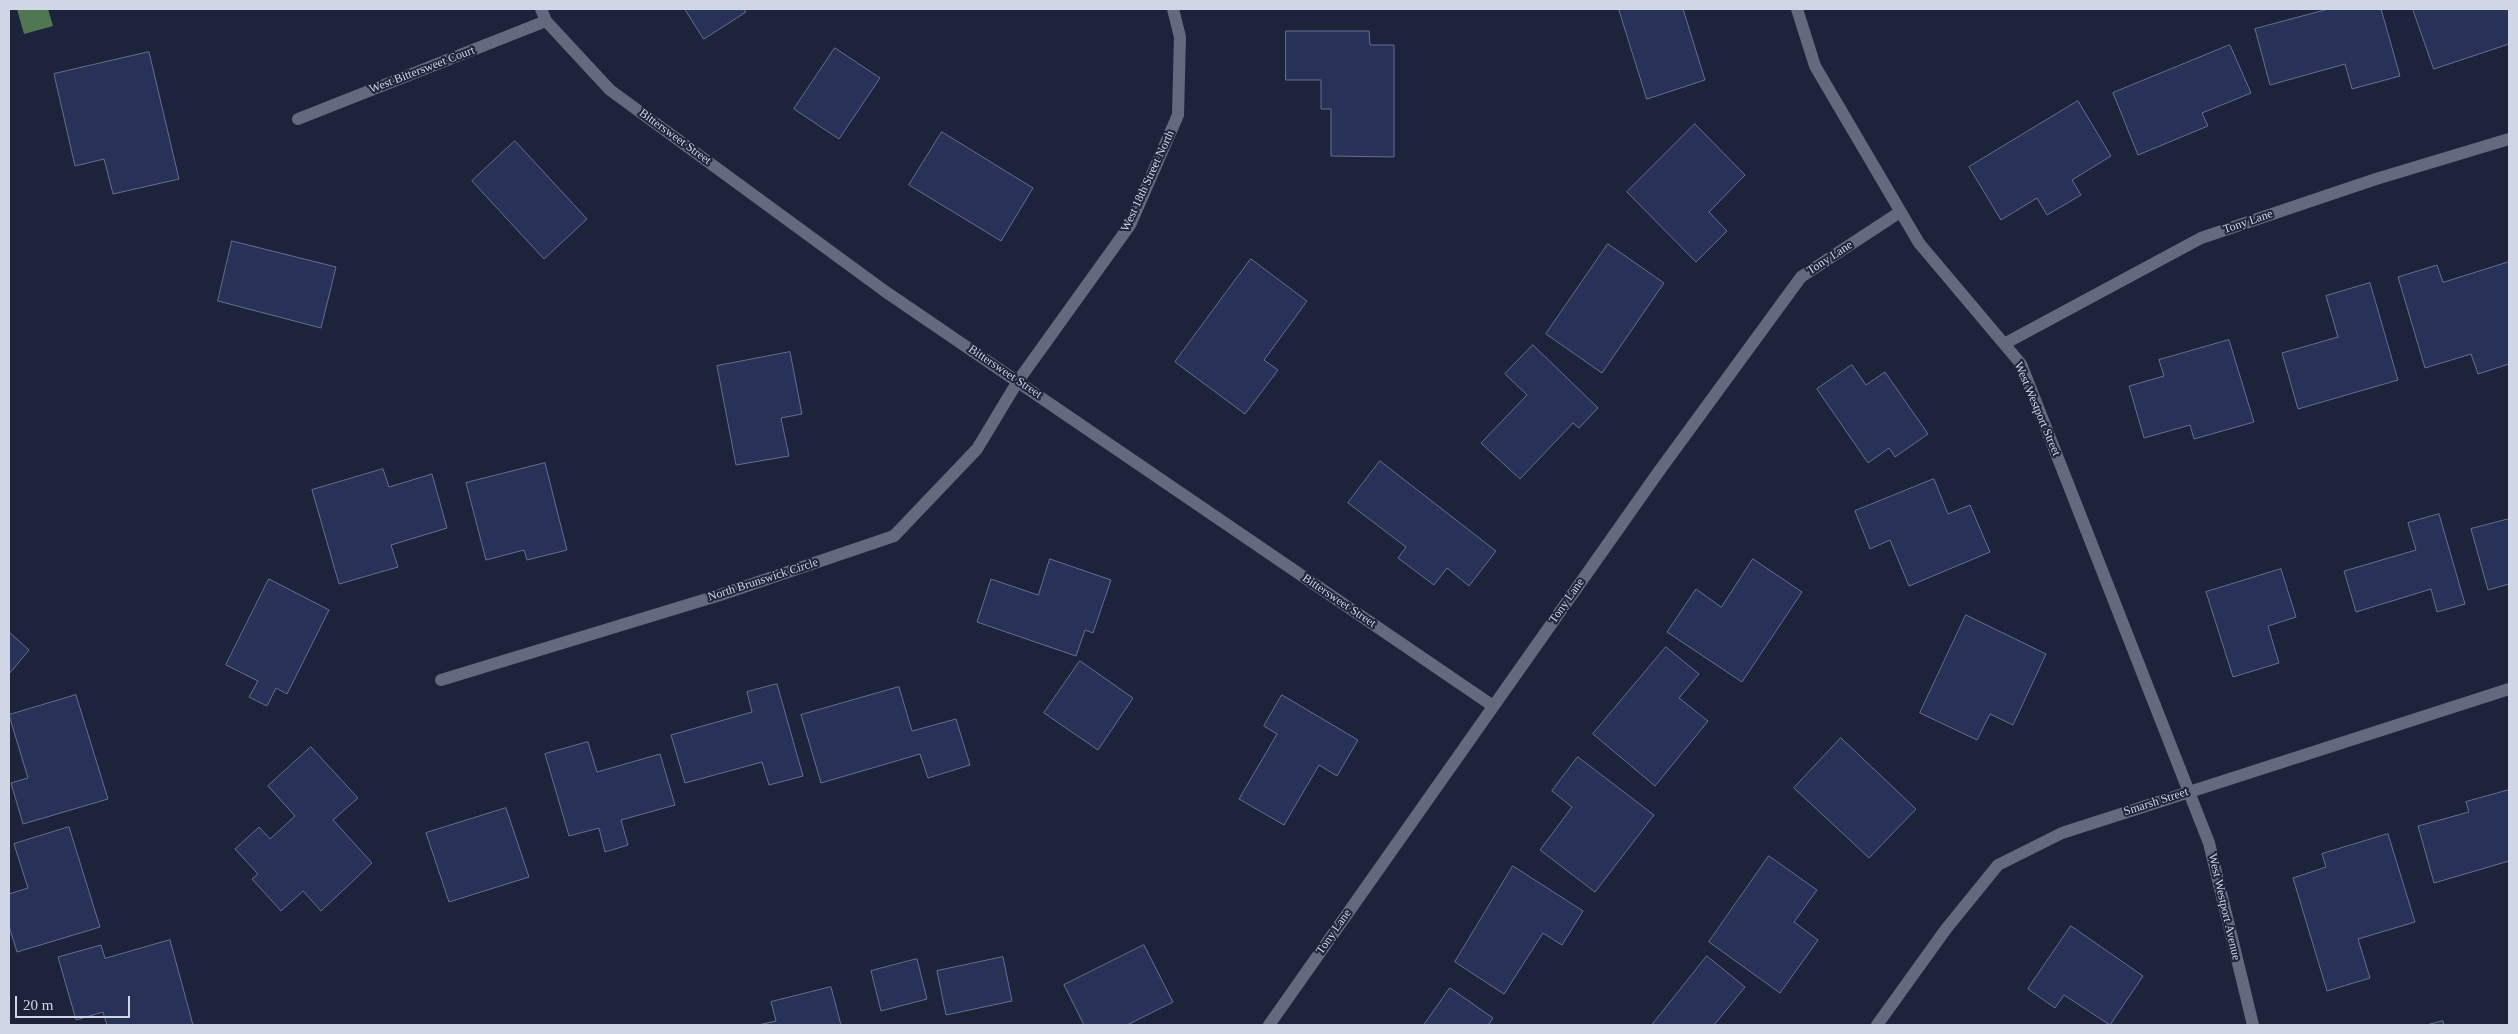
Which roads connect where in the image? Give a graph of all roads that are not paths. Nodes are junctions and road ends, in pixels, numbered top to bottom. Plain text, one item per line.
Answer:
1 (541, 9) edge
2 (1173, 9) edge
3 (1797, 9) edge
4 (546, 21) junction
5 (298, 119) dead end
6 (2509, 139) edge
7 (1900, 212) junction
8 (2004, 344) junction
9 (1018, 381) junction
10 (441, 680) dead end
11 (2509, 689) edge
12 (1493, 706) junction
13 (2189, 791) junction
14 (1269, 1025) edge
15 (1877, 1025) edge
16 (2253, 1025) edge

1 - 4 street, Bittersweet Street
2 - 9 street, West 18th Street North
3 - 7 street, West Westport Street
4 - 5 street, West Bittersweet Court
4 - 9 street, Bittersweet Street
6 - 8 street, Tony Lane
7 - 8 street, West Westport Street
7 - 12 street, Tony Lane
8 - 13 street, West Westport Street
9 - 10 street, North Brunswick Circle
9 - 12 street, Bittersweet Street
11 - 13 street, Smarsh Street
12 - 14 street, Tony Lane
13 - 15 street, Smarsh Street
13 - 16 street, West Westport Avenue

